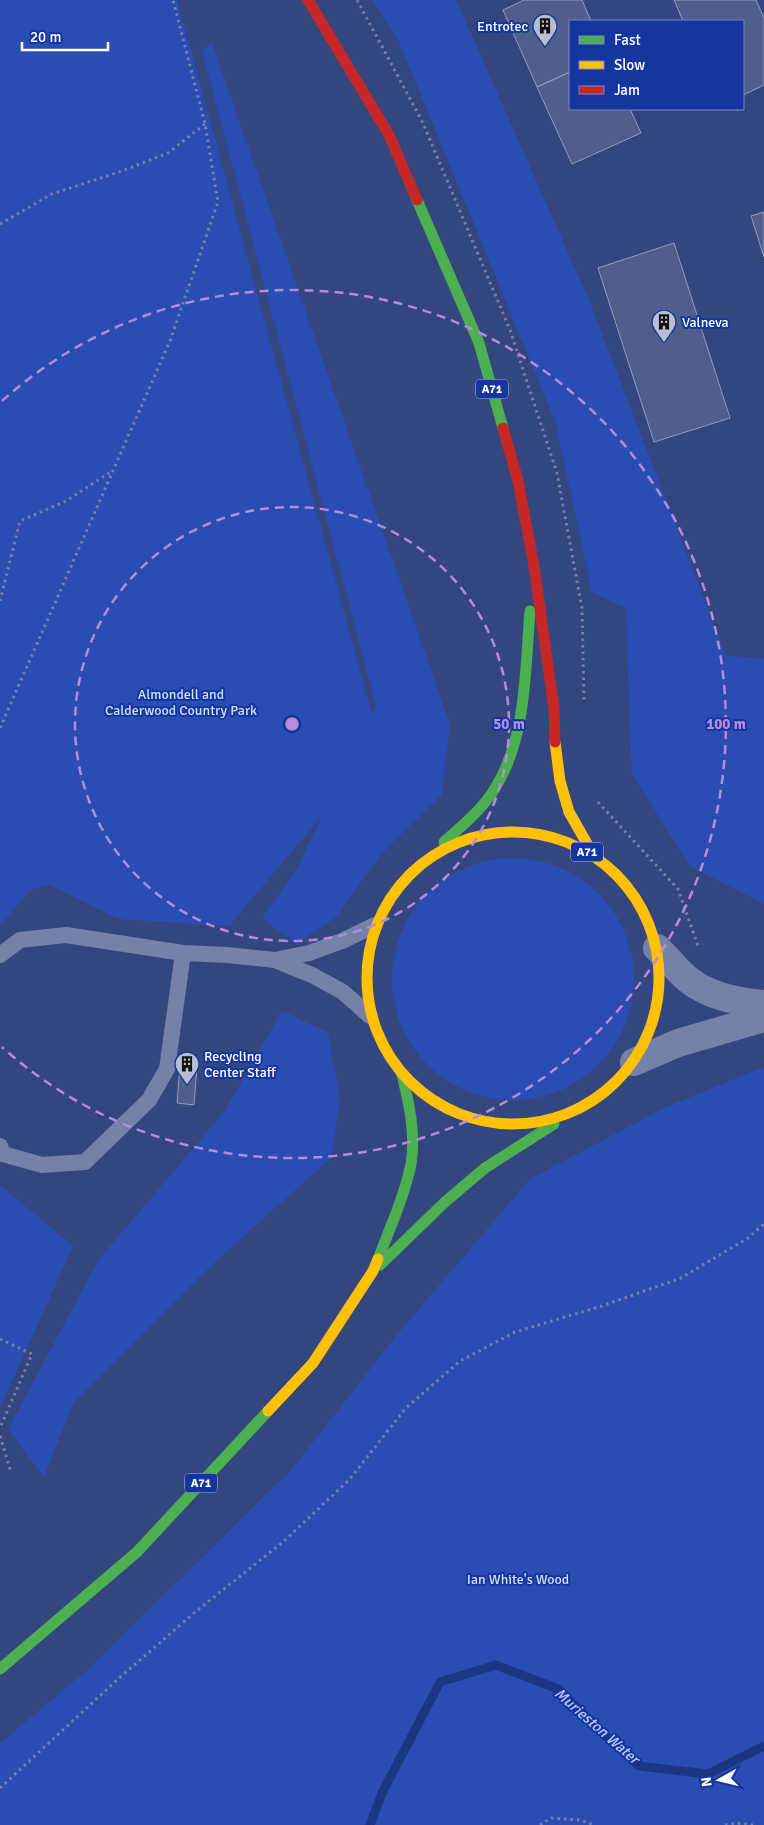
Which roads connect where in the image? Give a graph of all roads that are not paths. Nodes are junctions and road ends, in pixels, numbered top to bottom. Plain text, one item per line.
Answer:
1 (308, 0) edge
2 (534, 566) junction
3 (593, 854) junction
4 (426, 858) junction
5 (375, 926) junction
6 (657, 948) junction
7 (183, 954) junction
8 (0, 955) edge
9 (275, 960) junction
10 (764, 1004) edge
11 (370, 1016) junction
12 (764, 1018) edge
13 (634, 1062) junction
14 (402, 1075) junction
15 (571, 1113) junction
16 (0, 1146) edge
17 (373, 1271) junction
18 (0, 1669) edge

1 - 2 main road, A71
2 - 3 main road, A71
2 - 4 main road, A71
3 - 4 main road, A71
3 - 6 main road, A71
4 - 5 main road, A71
5 - 9 lane
5 - 11 main road, A71
6 - 10 street
6 - 13 main road, A71
7 - 8 lane
7 - 9 lane
7 - 16 lane
9 - 11 lane
11 - 14 main road, A71
12 - 13 street
13 - 15 main road, A71
14 - 15 main road, A71
14 - 17 main road, A71
15 - 17 main road, A71
17 - 18 main road, A71

